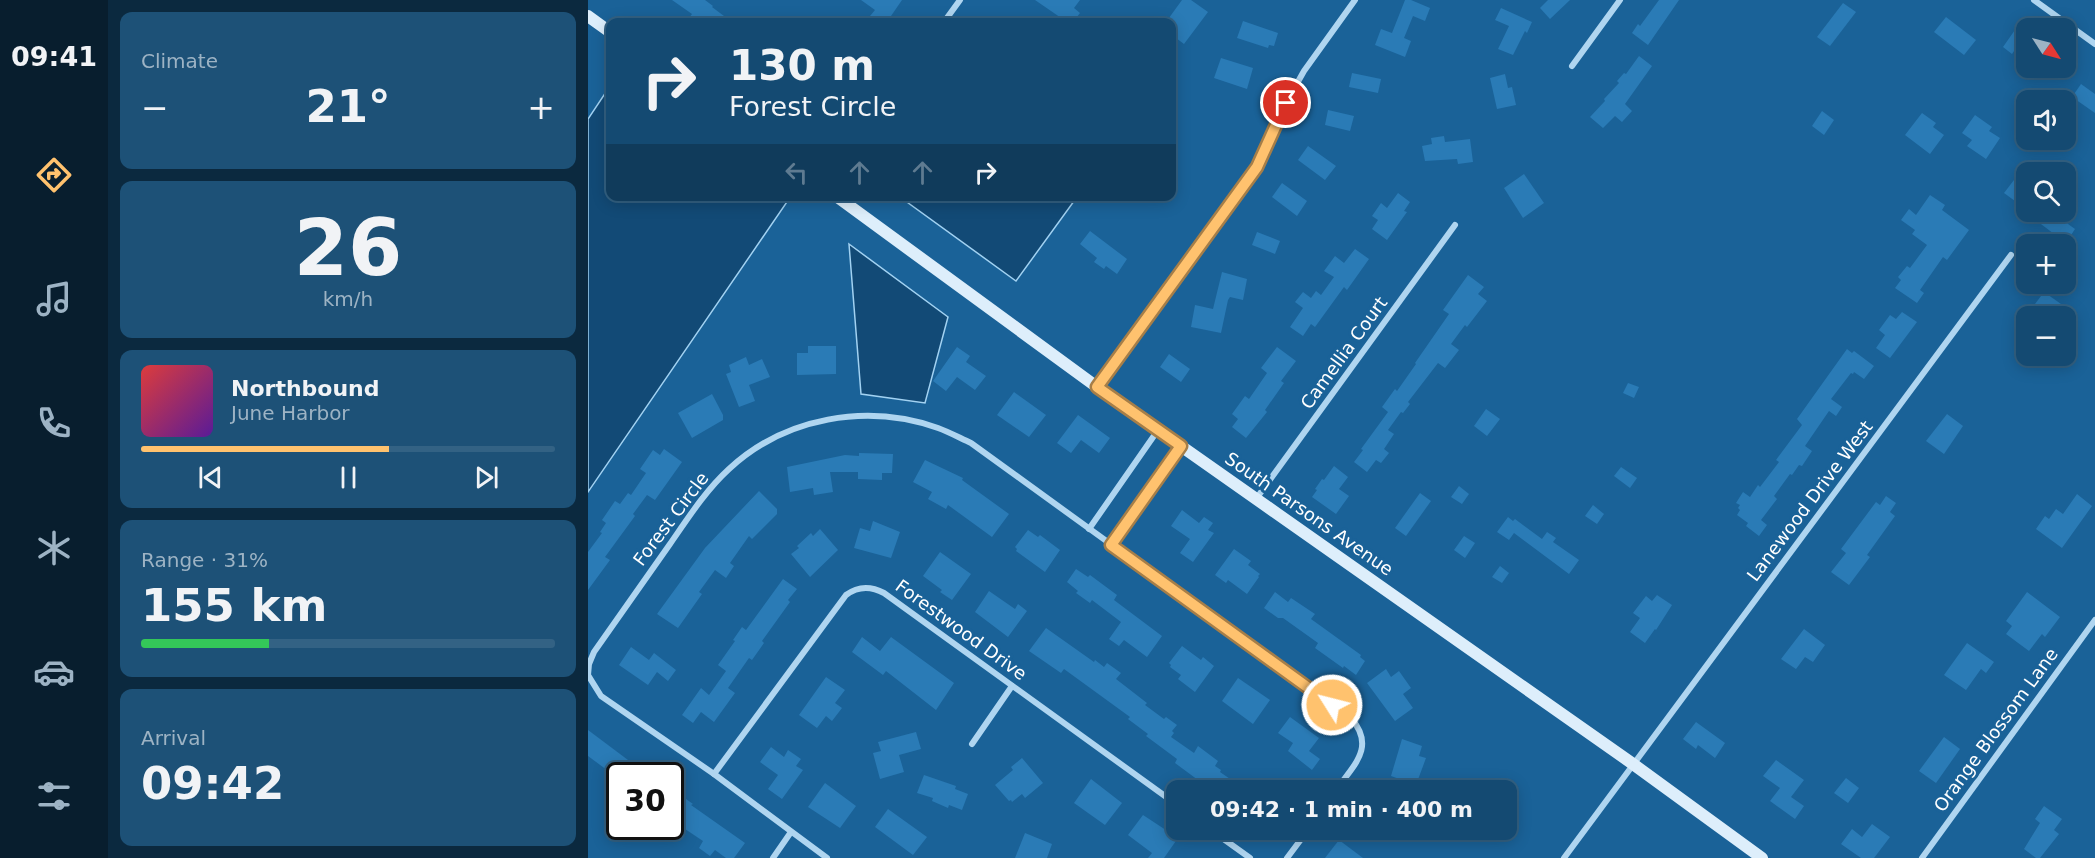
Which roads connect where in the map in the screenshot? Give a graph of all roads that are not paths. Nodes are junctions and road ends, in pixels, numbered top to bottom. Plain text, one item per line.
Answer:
1 (960, 0) edge
2 (1355, 0) edge
3 (1620, 0) edge
4 (2034, 0) edge
5 (588, 16) edge
6 (947, 18) edge
7 (606, 29) edge
8 (2095, 44) edge
9 (1572, 66) dead end
10 (843, 201) edge
11 (1455, 225) dead end
12 (2011, 255) dead end
13 (1097, 387) junction
14 (1158, 430) junction
15 (1181, 446) junction
16 (1256, 499) junction
17 (1089, 529) junction
18 (1111, 545) junction
19 (2095, 620) edge
20 (1012, 686) junction
21 (972, 744) dead end
22 (1634, 764) junction
23 (714, 774) junction
24 (1343, 780) edge
25 (1166, 797) edge
26 (791, 832) junction
27 (1225, 840) edge
28 (1300, 840) edge
29 (773, 858) edge
30 (827, 858) edge
31 (1250, 858) edge
32 (1287, 858) edge
33 (1564, 858) edge
34 (1762, 858) edge
35 (1922, 858) edge

1 - 6 street
2 - 13 street
3 - 9 street
4 - 8 street
5 - 7 main road
10 - 13 main road, South Parsons Avenue
11 - 16 street, Camellia Court
12 - 22 street, Lanewood Drive West
13 - 14 main road, South Parsons Avenue
14 - 15 main road, South Parsons Avenue
14 - 17 street
15 - 16 main road, South Parsons Avenue
15 - 18 street
16 - 22 main road, South Parsons Avenue
17 - 18 street, Forest Circle
17 - 23 street, Forest Circle
18 - 24 street, Forest Circle
19 - 35 street, Orange Blossom Lane
20 - 21 street
20 - 23 street, Forestwood Drive
20 - 25 street, Forestwood Drive
22 - 33 street, Lanewood Drive West
22 - 34 main road, South Parsons Avenue
23 - 26 street, Forest Circle
26 - 29 street
26 - 30 street, Forest Circle
27 - 31 street
28 - 32 street

